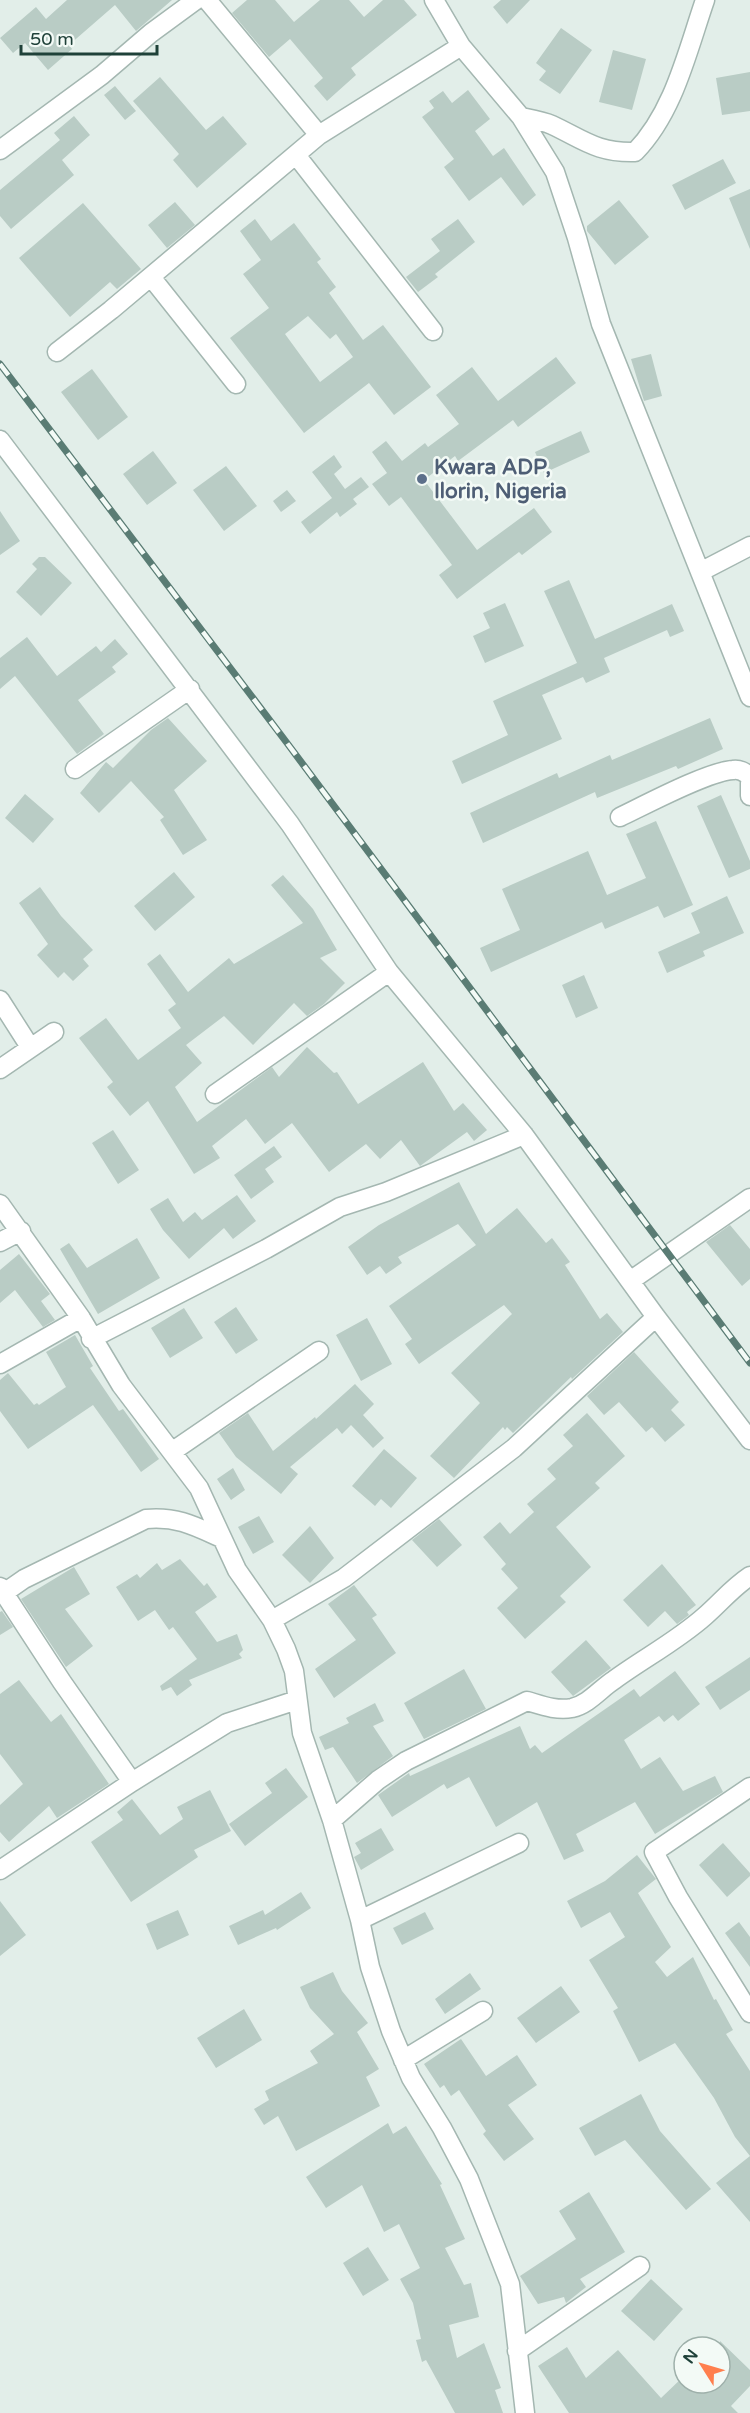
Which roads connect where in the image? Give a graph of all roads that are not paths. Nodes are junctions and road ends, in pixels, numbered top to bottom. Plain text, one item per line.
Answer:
1 (196, 0) edge
2 (207, 0) edge
3 (434, 0) edge
4 (705, 0) edge
5 (461, 46) junction
6 (521, 117) junction
7 (319, 135) junction
8 (0, 150) edge
9 (296, 154) junction
10 (151, 276) junction
11 (433, 331) dead end
12 (57, 352) dead end
13 (236, 384) dead end
14 (0, 440) edge
15 (750, 546) edge
16 (700, 572) junction
17 (190, 689) junction
18 (750, 697) edge
19 (75, 769) dead end
20 (750, 776) edge
21 (750, 783) edge
22 (750, 796) edge
23 (620, 817) dead end
24 (389, 972) junction
25 (0, 1000) edge
26 (54, 1032) dead end
27 (30, 1047) junction
28 (0, 1069) edge
29 (215, 1094) dead end
30 (524, 1136) junction
31 (750, 1198) edge
32 (0, 1204) edge
33 (21, 1231) junction
34 (0, 1242) edge
35 (630, 1281) junction
36 (656, 1317) junction
37 (81, 1318) junction
38 (91, 1339) junction
39 (319, 1351) dead end
40 (0, 1365) edge
41 (750, 1440) edge
42 (173, 1451) junction
43 (221, 1538) junction
44 (750, 1576) edge
45 (2, 1590) edge
46 (273, 1620) junction
47 (297, 1700) junction
48 (132, 1782) junction
49 (750, 1787) edge
50 (332, 1820) junction
51 (519, 1843) dead end
52 (0, 1870) edge
53 (360, 1920) junction
54 (483, 2011) dead end
55 (750, 2013) edge
56 (403, 2060) junction
57 (640, 2266) dead end
58 (517, 2351) junction
59 (525, 2413) edge

1 - 8 street
2 - 7 street
3 - 5 street
4 - 6 street
5 - 6 street
5 - 7 street
6 - 16 street
7 - 9 street
9 - 10 street
9 - 11 street
10 - 12 street
10 - 13 street
14 - 17 street
15 - 16 street
16 - 18 street
17 - 19 street
17 - 24 street
20 - 23 street
21 - 22 street
24 - 29 street
24 - 30 street
25 - 27 street
26 - 27 street
27 - 28 street
30 - 35 street
30 - 38 street
31 - 35 street
32 - 33 street
33 - 34 street
33 - 37 street
35 - 36 street
36 - 41 street
36 - 46 street
37 - 38 street
37 - 40 street
38 - 42 street
39 - 42 street
42 - 43 street
43 - 45 street
43 - 46 street
44 - 50 street
45 - 48 street
46 - 47 street
47 - 48 street
47 - 50 street
48 - 52 street
49 - 55 street
50 - 53 street
51 - 53 street
53 - 56 street
54 - 56 street
56 - 58 street
57 - 58 street
58 - 59 street

